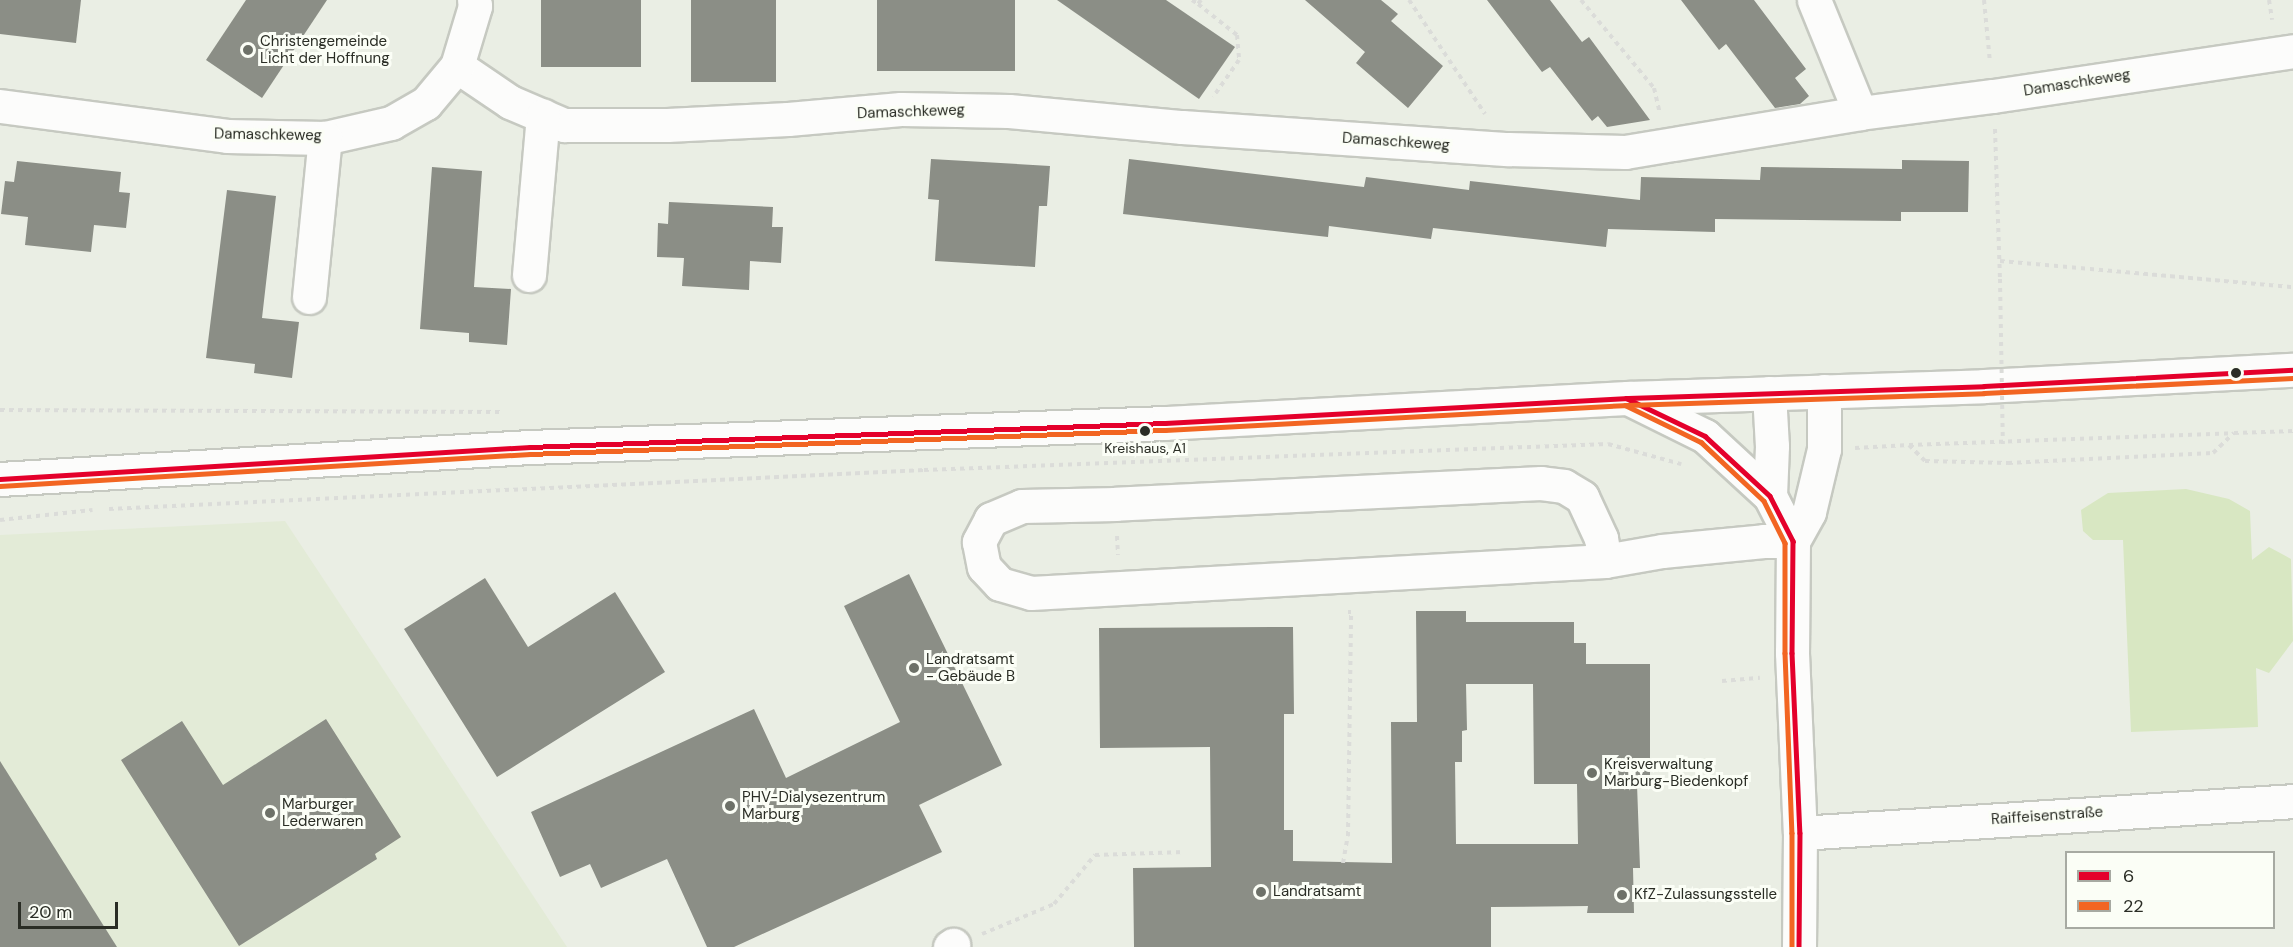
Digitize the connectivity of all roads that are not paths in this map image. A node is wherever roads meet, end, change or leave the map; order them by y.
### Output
1 (474, 0) edge
2 (1814, 0) edge
3 (2293, 51) edge
4 (457, 66) junction
5 (0, 106) edge
6 (1860, 113) junction
7 (543, 116) junction
8 (325, 138) junction
9 (529, 275) dead end
10 (309, 297) dead end
11 (2293, 370) edge
12 (1824, 391) junction
13 (1769, 393) junction
14 (1628, 398) junction
15 (0, 479) edge
16 (1770, 496) junction
17 (1793, 541) junction
18 (1605, 561) junction
19 (2293, 801) edge
20 (1800, 833) junction
21 (1800, 947) edge

1 - 4 street
2 - 6 street
3 - 6 street, Damaschkeweg
4 - 7 street, Damaschkeweg
4 - 8 street, Damaschkeweg
5 - 8 street, Damaschkeweg
6 - 7 street, Damaschkeweg
7 - 9 street
8 - 10 street
11 - 12 street
12 - 13 street
12 - 17 street
13 - 14 street
13 - 16 street
14 - 15 street
14 - 16 street
16 - 17 street
17 - 18 street
17 - 20 street
18 - 18 street
19 - 20 street, Raiffeisenstraße
20 - 21 street

